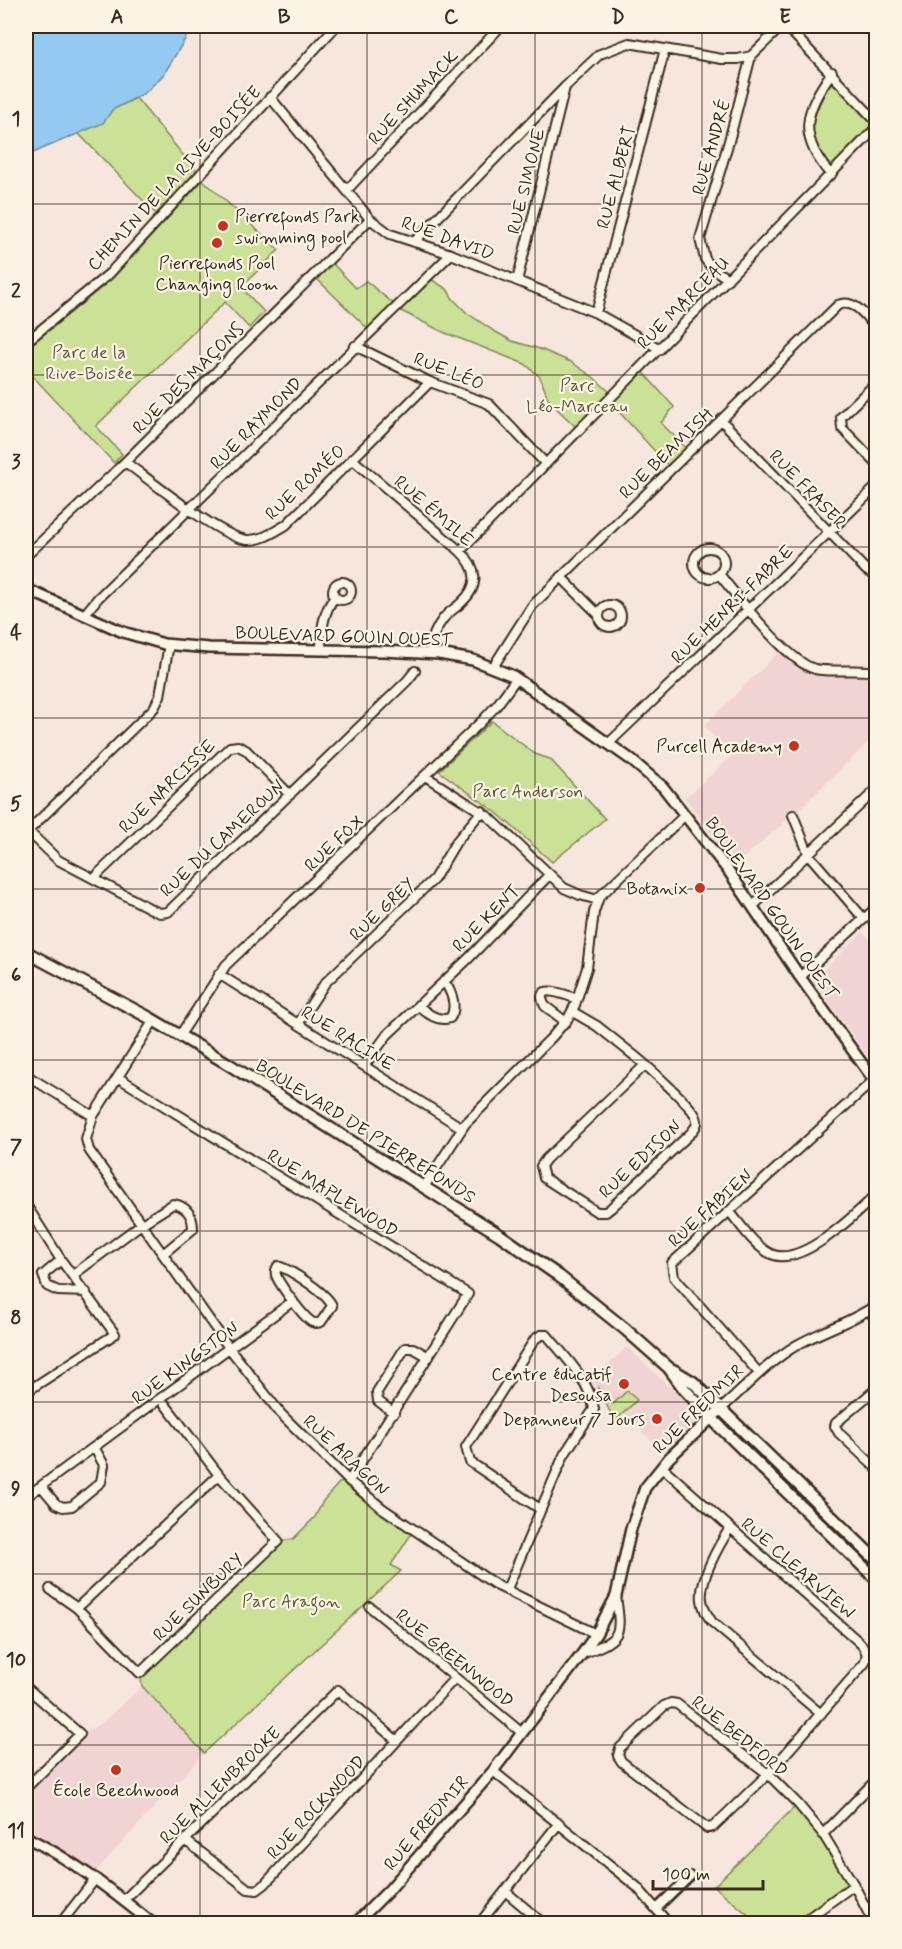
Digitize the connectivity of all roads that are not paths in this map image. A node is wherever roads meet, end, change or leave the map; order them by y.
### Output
1 (336, 26) edge
2 (501, 26) edge
3 (784, 26) edge
4 (665, 49) junction
5 (751, 56) junction
6 (832, 72) junction
7 (565, 87) junction
8 (270, 97) junction
9 (876, 121) edge
10 (876, 128) edge
11 (831, 175) junction
12 (347, 190) junction
13 (370, 219) junction
14 (414, 242) junction
15 (451, 254) junction
16 (728, 279) junction
17 (517, 281) junction
18 (596, 313) junction
19 (876, 328) edge
20 (26, 342) edge
21 (355, 346) junction
22 (660, 349) junction
23 (430, 382) junction
24 (876, 383) edge
25 (721, 420) junction
26 (352, 459) junction
27 (125, 462) junction
28 (876, 463) edge
29 (546, 464) junction
30 (876, 487) edge
31 (190, 509) junction
32 (829, 532) junction
33 (460, 551) junction
34 (26, 556) edge
35 (718, 574) junction
36 (876, 576) edge
37 (561, 577) junction
38 (26, 589) edge
39 (335, 597) dead end
40 (747, 609) junction
41 (84, 615) junction
42 (599, 615) dead end
43 (168, 644) junction
44 (321, 650) junction
45 (430, 653) junction
46 (492, 667) junction
47 (415, 671) dead end
48 (876, 672) edge
49 (516, 679) junction
50 (609, 743) junction
51 (426, 776) junction
52 (876, 790) edge
53 (290, 795) junction
54 (482, 812) junction
55 (686, 815) junction
56 (793, 815) dead end
57 (27, 832) edge
58 (809, 855) junction
59 (549, 875) junction
60 (95, 879) junction
61 (598, 900) junction
62 (753, 906) junction
63 (876, 908) edge
64 (864, 919) junction
65 (26, 952) edge
66 (219, 974) junction
67 (800, 977) junction
68 (444, 981) junction
69 (578, 999) junction
70 (418, 1005) junction
71 (573, 1012) junction
72 (154, 1020) junction
73 (566, 1022) junction
74 (298, 1024) junction
75 (180, 1035) junction
76 (645, 1065) junction
77 (363, 1066) junction
78 (26, 1075) edge
79 (119, 1078) junction
80 (875, 1082) edge
81 (93, 1116) junction
82 (462, 1128) junction
83 (424, 1187) junction
84 (876, 1195) edge
85 (26, 1205) edge
86 (729, 1211) junction
87 (140, 1224) junction
88 (163, 1254) junction
89 (61, 1260) junction
90 (73, 1275) junction
91 (86, 1292) junction
92 (293, 1301) junction
93 (876, 1305) edge
94 (869, 1310) junction
95 (876, 1320) edge
96 (230, 1349) junction
97 (429, 1357) junction
98 (669, 1368) junction
99 (759, 1373) junction
100 (876, 1389) edge
101 (26, 1392) edge
102 (161, 1399) junction
103 (721, 1409) junction
104 (394, 1413) junction
105 (712, 1417) junction
106 (94, 1447) junction
107 (662, 1467) junction
108 (876, 1468) edge
109 (219, 1474) junction
110 (349, 1481) junction
111 (41, 1486) junction
112 (26, 1497) edge
113 (540, 1509) junction
114 (730, 1528) junction
115 (876, 1560) edge
116 (876, 1579) edge
117 (50, 1589) dead end
118 (507, 1589) junction
119 (616, 1596) junction
120 (370, 1607) dead end
121 (77, 1608) junction
122 (596, 1634) junction
123 (582, 1654) junction
124 (456, 1678) junction
125 (26, 1687) edge
126 (821, 1714) junction
127 (522, 1732) junction
128 (397, 1741) junction
129 (493, 1770) junction
130 (768, 1774) junction
131 (876, 1780) edge
132 (26, 1788) edge
133 (559, 1823) junction
134 (706, 1828) joint
135 (823, 1834) junction
136 (26, 1838) edge
137 (185, 1840) junction
138 (690, 1876) dead end
139 (96, 1878) junction
140 (855, 1885) junction
141 (505, 1891) junction
142 (124, 1900) junction
143 (657, 1908) junction
144 (60, 1923) edge
145 (153, 1923) edge
146 (355, 1923) edge
147 (479, 1923) edge
148 (544, 1923) edge
149 (669, 1923) edge
150 (800, 1923) edge
151 (874, 1923) edge

1 - 8 street, CHEMIN DE LA RIVE-BOISÉE
2 - 12 street, RUE SHUMACK
3 - 5 street
3 - 6 street
4 - 5 street
4 - 7 street
4 - 18 street, RUE ALBERT
5 - 16 street, RUE ANDRÉ
6 - 9 street
6 - 11 street
7 - 14 street
7 - 17 street, RUE SIMONE
8 - 12 street, RUE DAVID
8 - 20 street, CHEMIN DE LA RIVE-BOISÉE
10 - 11 street, RUE MARCEAU
11 - 16 street, RUE MARCEAU
12 - 13 street, RUE DAVID
13 - 14 street, RUE DAVID
13 - 27 street, RUE DES MAÇONS
14 - 15 street, RUE DAVID
15 - 17 street, RUE DAVID
15 - 21 street, RUE RAYMOND
16 - 22 street, RUE MARCEAU
17 - 18 street, RUE DAVID
18 - 22 street, RUE DAVID
19 - 25 street, RUE BEAMISH
21 - 23 street, RUE LÉO
21 - 31 street, RUE RAYMOND
22 - 29 street, RUE MARCEAU
23 - 26 street, RUE ROMÉO
23 - 29 street, RUE LÉO
24 - 28 street
25 - 32 street, RUE FRASER
25 - 37 street, RUE BEAMISH
26 - 31 street, RUE ROMÉO
26 - 33 street, RUE ÉMILE
27 - 31 street, RUE ROMÉO
27 - 34 street, RUE DES MAÇONS
29 - 33 street, RUE MARCEAU
30 - 32 street, RUE HENRI-FABRE
31 - 41 street, RUE RAYMOND
32 - 36 street, RUE FRASER
32 - 40 street, RUE HENRI-FABRE
33 - 45 street, RUE ÉMILE
35 - 35 street
35 - 40 street
37 - 42 street
37 - 46 street, RUE BEAMISH
38 - 41 street, BOULEVARD GOUIN OUEST
39 - 44 street
40 - 48 street
40 - 50 street, RUE HENRI-FABRE
41 - 43 street, BOULEVARD GOUIN OUEST
43 - 44 street, BOULEVARD GOUIN OUEST
43 - 57 street
44 - 45 street, BOULEVARD GOUIN OUEST
45 - 46 street, BOULEVARD GOUIN OUEST
46 - 49 street, BOULEVARD GOUIN OUEST
47 - 53 street, RUE DU CAMEROUN
49 - 50 street, BOULEVARD GOUIN OUEST
49 - 51 street, RUE FOX
50 - 55 street, BOULEVARD GOUIN OUEST
51 - 54 street
51 - 66 street, RUE FOX
52 - 58 street
53 - 60 street, RUE DU CAMEROUN
53 - 60 street, RUE NARCISSE
54 - 59 street
54 - 74 street, RUE GREY
55 - 61 street
55 - 62 street, BOULEVARD GOUIN OUEST
56 - 58 street
57 - 60 street, RUE DU CAMEROUN
58 - 62 street
58 - 64 street
59 - 61 street
59 - 68 street, RUE KENT
61 - 69 street
62 - 67 street, BOULEVARD GOUIN OUEST
63 - 64 street
64 - 67 street
65 - 72 main road, BOULEVARD DE PIERREFONDS
66 - 74 street, RUE RACINE
66 - 75 street, RUE FOX
67 - 80 street, BOULEVARD GOUIN OUEST
68 - 70 street, RUE KENT
68 - 70 street
69 - 71 street
69 - 73 street
70 - 77 street, RUE KENT
71 - 73 street
71 - 76 street, RUE EDISON
72 - 75 main road, BOULEVARD DE PIERREFONDS
72 - 79 street, RUE ARAGON
73 - 82 street
74 - 77 street, RUE RACINE
75 - 83 main road, BOULEVARD DE PIERREFONDS
76 - 76 street, RUE EDISON
77 - 82 street, RUE RACINE
78 - 81 street
79 - 81 street, RUE ARAGON
79 - 97 street, RUE MAPLEWOOD
80 - 86 street, RUE FABIEN
81 - 87 street, RUE ARAGON
82 - 83 street
83 - 98 main road, BOULEVARD DE PIERREFONDS
84 - 86 street
85 - 89 street
86 - 99 street, RUE FABIEN
87 - 88 street, RUE ARAGON
87 - 88 street
87 - 90 street
88 - 96 street, RUE ARAGON
89 - 90 street
89 - 91 street
90 - 91 street
91 - 101 street
92 - 92 street
92 - 96 street, RUE KINGSTON
93 - 94 street, RUE FREDMIR
94 - 95 street
94 - 99 street, RUE FREDMIR
96 - 102 street, RUE KINGSTON
96 - 110 street, RUE ARAGON
97 - 104 street, RUE MAPLEWOOD
97 - 104 street
98 - 103 main road, BOULEVARD DE PIERREFONDS
98 - 105 main road, BOULEVARD DE PIERREFONDS
99 - 103 street, RUE FREDMIR
100 - 108 street
102 - 106 street, RUE KINGSTON
102 - 109 street, RUE SUNBURY
103 - 105 street, RUE FREDMIR
103 - 115 main road, BOULEVARD DE PIERREFONDS
104 - 110 street, RUE MAPLEWOOD
105 - 107 street, RUE FREDMIR
105 - 116 main road, BOULEVARD DE PIERREFONDS
106 - 111 street, RUE KINGSTON
106 - 111 street
107 - 114 street, RUE CLEARVIEW
107 - 119 street, RUE FREDMIR
109 - 121 street
109 - 121 street, RUE SUNBURY
110 - 118 street, RUE ARAGON
111 - 112 street, RUE KINGSTON
113 - 113 street
113 - 118 street
114 - 126 street
114 - 126 street, RUE CLEARVIEW
117 - 121 street, RUE SUNBURY
118 - 122 street, RUE ARAGON
119 - 122 street, RUE FREDMIR
119 - 123 street, RUE FREDMIR
120 - 124 street, RUE GREENWOOD
122 - 123 street, RUE FREDMIR
123 - 127 street, RUE FREDMIR
124 - 127 street, RUE GREENWOOD
124 - 128 street, RUE ROCKWOOD
125 - 132 street
126 - 130 street, RUE CLEARVIEW
127 - 129 street, RUE FREDMIR
128 - 137 street, RUE ALLENBROOKE
128 - 137 street, RUE ROCKWOOD
129 - 133 street
129 - 146 street, RUE FREDMIR
130 - 134 street, RUE CLEARVIEW
130 - 134 street, RUE BEDFORD
130 - 135 street, RUE BEDFORD
131 - 135 street
133 - 141 street
133 - 143 street
135 - 140 street, RUE BEDFORD
136 - 139 street
137 - 142 street, RUE ALLENBROOKE
138 - 143 street
139 - 142 street
139 - 144 street
140 - 150 street
140 - 151 street, RUE BEDFORD
141 - 147 street
141 - 148 street
142 - 145 street
143 - 149 street

